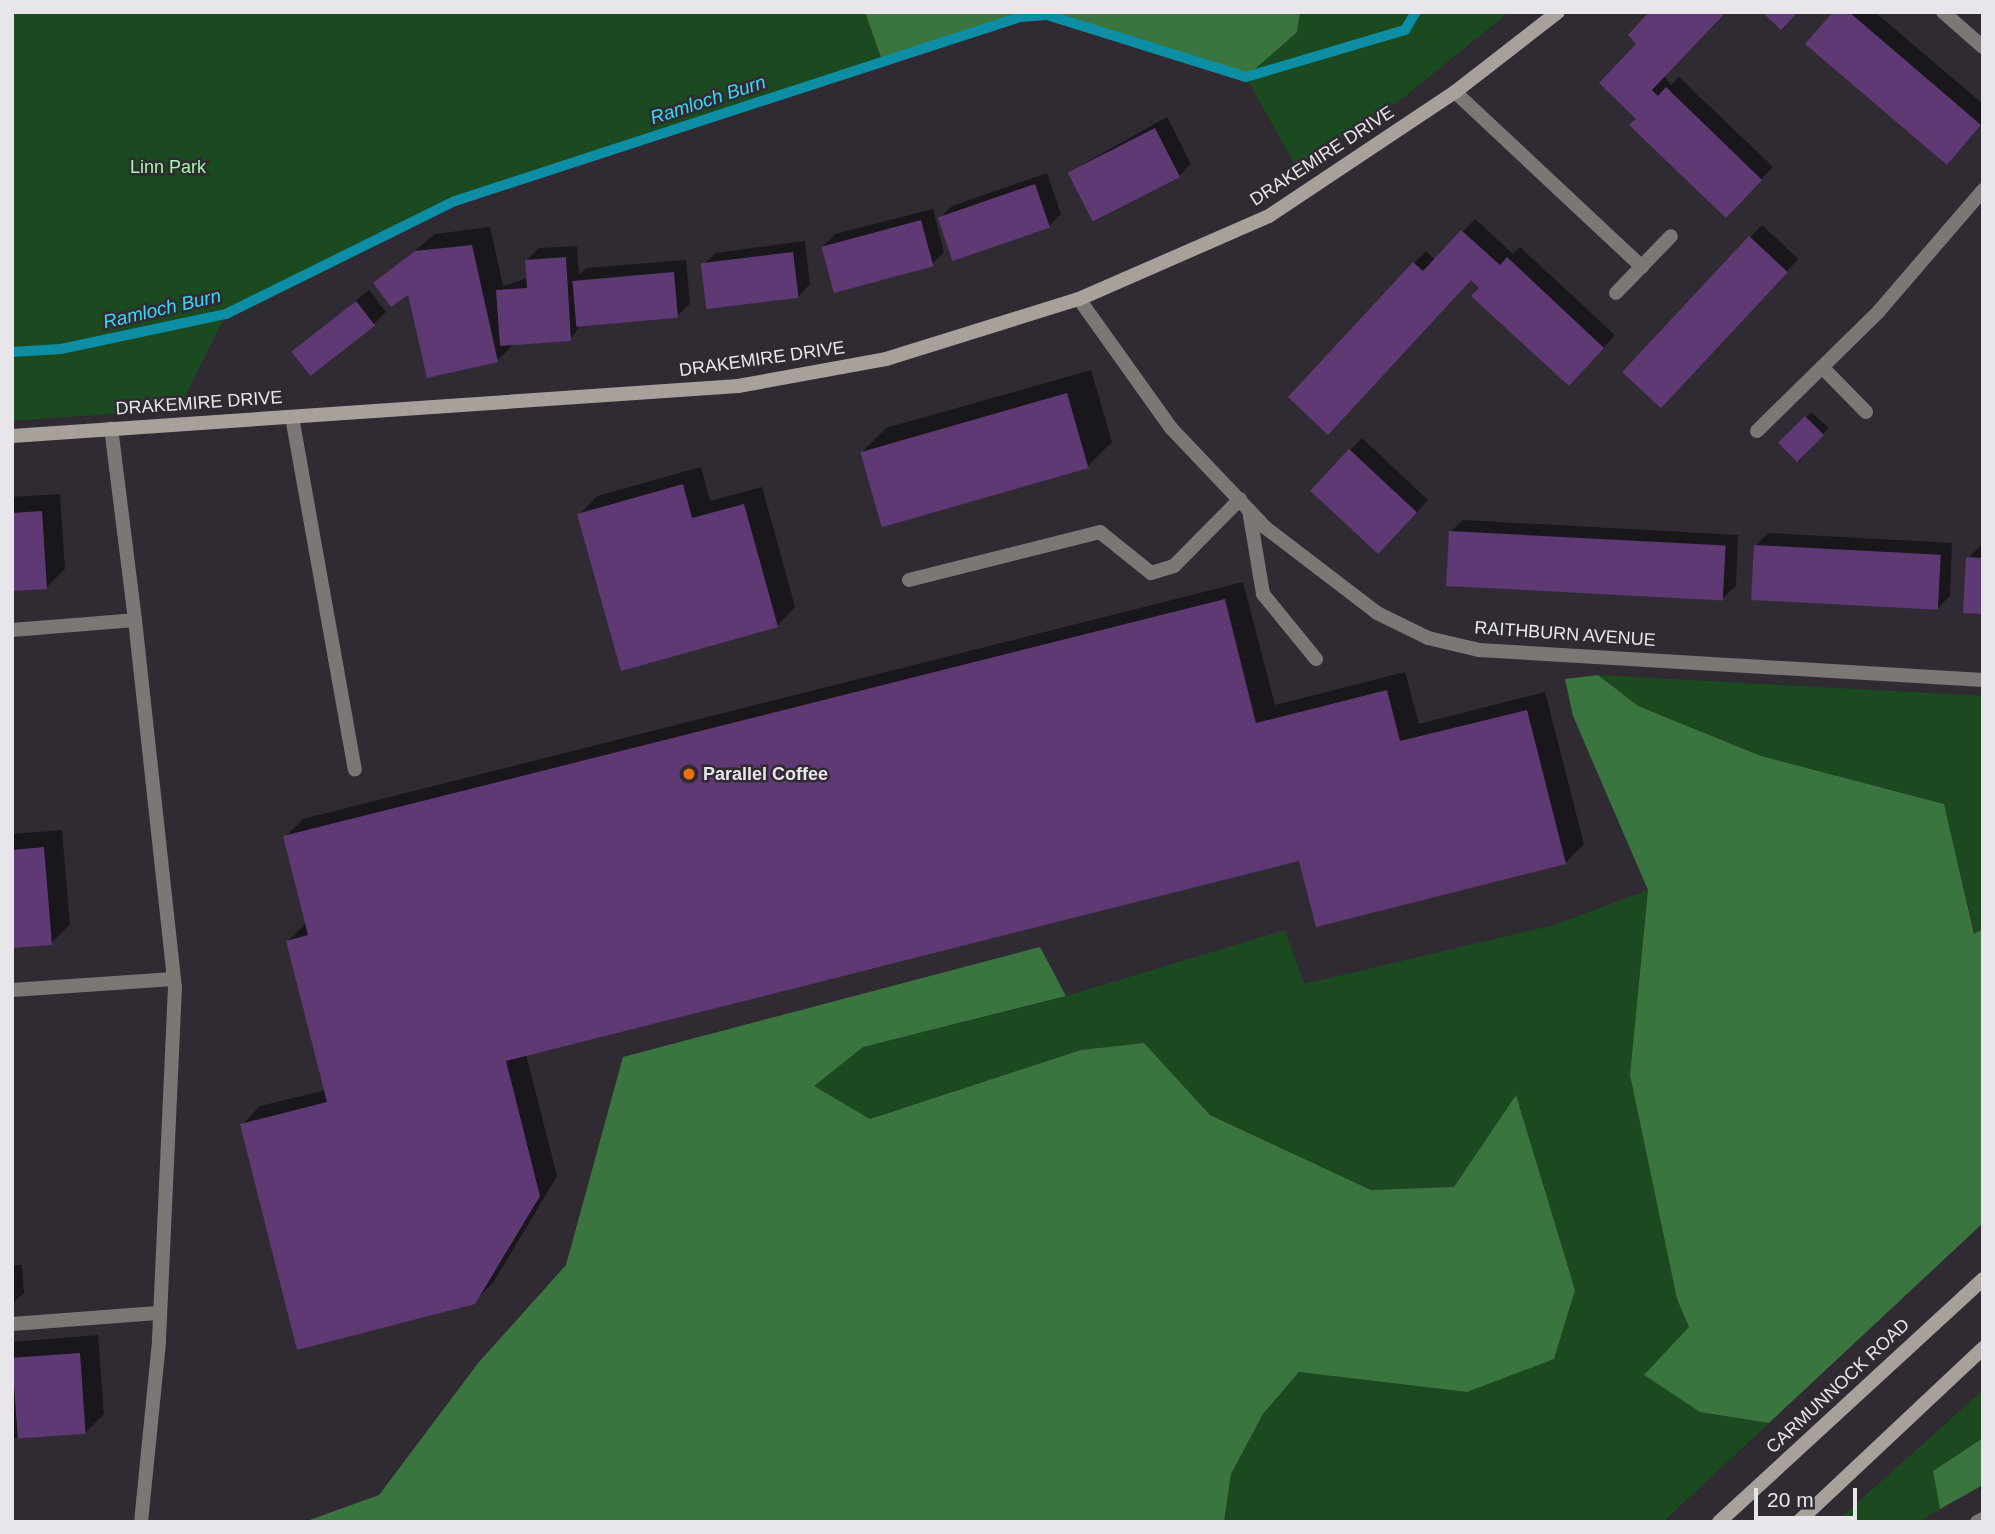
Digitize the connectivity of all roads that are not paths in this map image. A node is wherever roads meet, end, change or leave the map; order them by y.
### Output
1 (1558, 12) edge
2 (1943, 12) edge
3 (1983, 47) edge
4 (1455, 92) junction
5 (1983, 190) edge
6 (1671, 236) dead end
7 (1642, 267) junction
8 (1616, 293) dead end
9 (1079, 299) junction
10 (1822, 367) junction
11 (1866, 412) dead end
12 (292, 417) junction
13 (111, 428) junction
14 (1757, 431) dead end
15 (12, 436) edge
16 (1245, 504) junction
17 (909, 579) dead end
18 (135, 620) junction
19 (12, 630) edge
20 (1317, 659) dead end
21 (1983, 680) edge
22 (355, 769) dead end
23 (174, 979) junction
24 (12, 990) edge
25 (1983, 1279) edge
26 (158, 1313) junction
27 (12, 1324) edge
28 (1983, 1348) edge
29 (1983, 1519) edge
30 (141, 1522) edge
31 (1719, 1522) edge
32 (1798, 1522) edge
33 (1977, 1522) edge

1 - 4 street, DRAKEMIRE DRIVE
2 - 3 street
4 - 7 street
4 - 9 street, DRAKEMIRE DRIVE
5 - 10 street
6 - 7 street
7 - 8 street
9 - 12 street, DRAKEMIRE DRIVE
9 - 16 street, RAITHBURN AVENUE
10 - 11 street
10 - 14 street
12 - 13 street, DRAKEMIRE DRIVE
12 - 22 street
13 - 15 street, DRAKEMIRE DRIVE
13 - 18 street
16 - 17 street
16 - 20 street
16 - 21 street, RAITHBURN AVENUE
18 - 19 street
18 - 23 street
23 - 24 street
23 - 26 street
25 - 31 street, CARMUNNOCK ROAD
26 - 27 street
26 - 30 street
28 - 32 street
29 - 33 street

